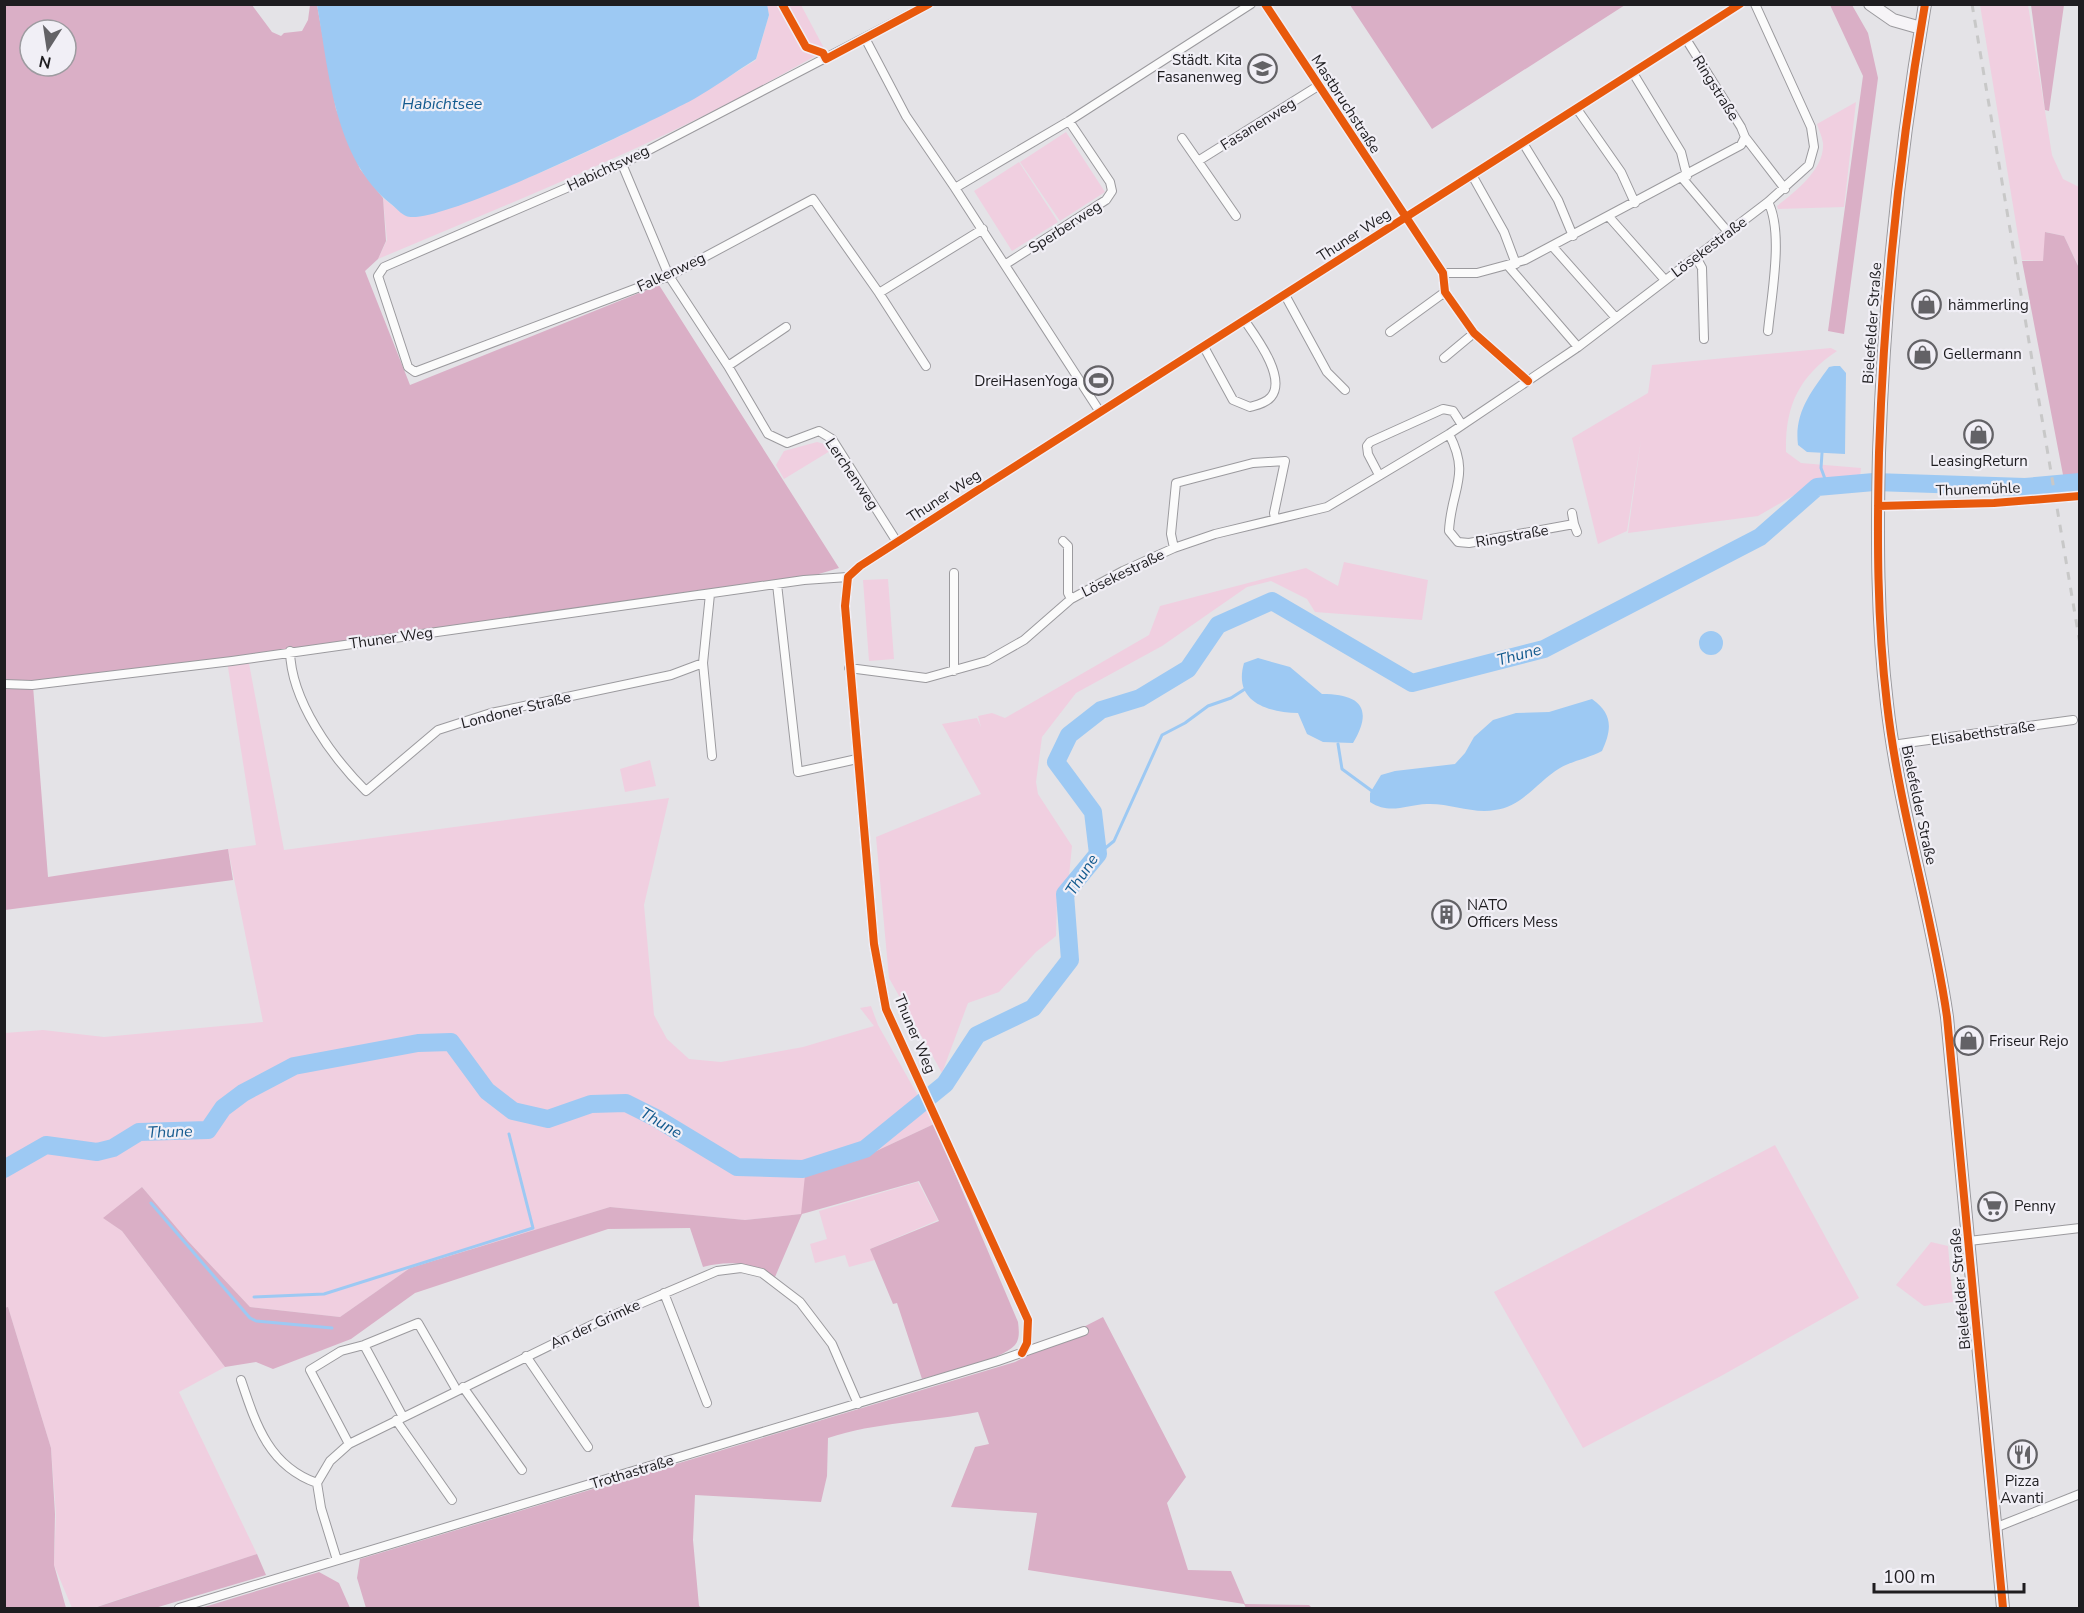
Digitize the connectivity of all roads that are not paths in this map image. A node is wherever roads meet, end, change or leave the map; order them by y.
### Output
1 (929, 4) edge
2 (1251, 4) edge
3 (1265, 4) edge
4 (1740, 4) edge
5 (1755, 4) edge
6 (1869, 4) edge
7 (1924, 4) edge
8 (1921, 28) junction
9 (865, 38) junction
10 (1686, 39) junction
11 (1633, 73) junction
12 (1318, 86) junction
13 (1577, 109) junction
14 (1070, 121) junction
15 (1744, 137) junction
16 (1182, 138) dead end
17 (1523, 143) junction
18 (1198, 161) junction
19 (622, 164) junction
20 (1472, 176) junction
21 (1685, 178) junction
22 (955, 188) junction
23 (1785, 189) junction
24 (1768, 202) junction
25 (1635, 203) junction
26 (1236, 216) dead end
27 (1406, 218) junction
28 (1610, 218) junction
29 (983, 229) junction
30 (1728, 232) junction
31 (1574, 236) junction
32 (1553, 247) junction
33 (1696, 257) junction
34 (1006, 264) junction
35 (1512, 266) junction
36 (1443, 273) junction
37 (669, 276) junction
38 (1665, 280) junction
39 (1445, 292) junction
40 (879, 293) junction
41 (1285, 295) junction
42 (1616, 318) junction
43 (1245, 321) junction
44 (786, 327) dead end
45 (1768, 331) dead end
46 (1390, 332) dead end
47 (1474, 333) junction
48 (1704, 339) dead end
49 (1204, 347) junction
50 (1578, 347) junction
51 (1444, 358) dead end
52 (728, 366) junction
53 (926, 366) dead end
54 (414, 372) joint
55 (1528, 381) junction
56 (1345, 390) dead end
57 (1101, 412) junction
58 (1462, 425) junction
59 (1449, 434) junction
60 (1379, 475) junction
61 (2079, 496) edge
62 (1878, 500) junction
63 (1572, 513) dead end
64 (1275, 519) junction
65 (1063, 541) dead end
66 (897, 542) junction
67 (1174, 548) junction
68 (954, 573) dead end
69 (848, 577) junction
70 (777, 584) junction
71 (710, 594) junction
72 (1071, 599) junction
73 (290, 651) junction
74 (703, 663) junction
75 (849, 668) junction
76 (954, 671) junction
77 (4, 684) edge
78 (2073, 720) dead end
79 (1892, 745) junction
80 (712, 756) dead end
81 (858, 759) junction
82 (2079, 1227) edge
83 (1969, 1241) junction
84 (664, 1293) junction
85 (1084, 1331) dead end
86 (364, 1345) junction
87 (1022, 1353) junction
88 (526, 1356) junction
89 (241, 1380) dead end
90 (459, 1388) junction
91 (707, 1403) dead end
92 (858, 1404) junction
93 (400, 1418) junction
94 (348, 1444) junction
95 (588, 1447) dead end
96 (522, 1470) dead end
97 (317, 1483) junction
98 (2079, 1494) edge
99 (452, 1500) dead end
100 (1996, 1527) junction
101 (337, 1560) junction
102 (179, 1608) edge
103 (2003, 1608) edge

1 - 9 street, Habichtsweg
2 - 14 street
3 - 12 street, Mastbruchstraße
4 - 10 street, Thuner Weg
5 - 23 street, Lösekestraße
6 - 8 main road
7 - 8 main road, Bielefelder Straße
8 - 62 main road, Bielefelder Straße
9 - 19 street, Habichtsweg
9 - 22 street
10 - 11 street, Thuner Weg
10 - 15 street, Ringstraße
11 - 13 street, Thuner Weg
11 - 21 street
12 - 18 street, Fasanenweg
12 - 27 street, Mastbruchstraße
13 - 17 street, Thuner Weg
13 - 25 street
14 - 22 street
14 - 34 street, Sperberweg
15 - 21 street, Ringstraße
15 - 23 street, Ringstraße
16 - 18 street
17 - 20 street, Thuner Weg
17 - 31 street
18 - 26 street
19 - 37 street, Lerchenweg
19 - 54 street, Habichtsweg
20 - 27 street, Thuner Weg
20 - 35 street
21 - 25 street, Ringstraße
21 - 30 street
22 - 29 street
23 - 24 street, Lösekestraße
24 - 30 street, Lösekestraße
24 - 45 street
25 - 28 street, Ringstraße
27 - 36 street
27 - 41 street, Thuner Weg
28 - 31 street, Ringstraße
28 - 38 street
29 - 34 street
29 - 40 street
30 - 33 street, Lösekestraße
31 - 32 street, Ringstraße
32 - 35 street, Ringstraße
32 - 42 street
33 - 38 street, Lösekestraße
33 - 48 street
34 - 57 street
35 - 36 street, Ringstraße
35 - 50 street
36 - 39 street
37 - 40 street, Falkenweg
37 - 52 street, Lerchenweg
37 - 54 street, Falkenweg
38 - 42 street, Lösekestraße
39 - 46 street
39 - 47 street
40 - 53 street, Falkenweg
41 - 43 street, Thuner Weg
41 - 56 street
42 - 50 street, Lösekestraße
43 - 49 street, Thuner Weg
43 - 49 street
44 - 52 street
47 - 51 street
47 - 55 street
49 - 57 street, Thuner Weg
50 - 55 street, Lösekestraße
52 - 66 street, Lerchenweg
55 - 58 street, Lösekestraße
57 - 66 street, Thuner Weg
58 - 59 street, Lösekestraße
58 - 60 street
59 - 60 street, Lösekestraße
59 - 63 street, Ringstraße
60 - 64 street, Lösekestraße
61 - 62 street, Thunemühle
62 - 79 main road, Bielefelder Straße
64 - 67 street, Lösekestraße
64 - 67 street, Lösekestraße
65 - 72 street, Lösekestraße
66 - 69 street, Thuner Weg
67 - 72 street, Lösekestraße
68 - 76 street
69 - 70 street, Thuner Weg
69 - 75 street, Thuner Weg
70 - 71 street, Thuner Weg
70 - 81 street
71 - 73 street, Thuner Weg
71 - 74 street
72 - 76 street, Lösekestraße
73 - 74 street, Londoner Straße
73 - 77 street, Thuner Weg
74 - 80 street
75 - 76 street, Lösekestraße
75 - 81 street, Thuner Weg
78 - 79 street, Elisabethstraße
79 - 83 main road, Bielefelder Straße
81 - 87 street, Thuner Weg
82 - 83 street
83 - 100 main road, Bielefelder Straße
84 - 88 street, An der Grimke
84 - 91 street
84 - 92 street, An der Grimke
85 - 87 street, Trothastraße
86 - 90 street
86 - 93 street
86 - 94 street
87 - 92 street, Trothastraße
88 - 90 street, An der Grimke
88 - 95 street
89 - 97 street
90 - 93 street, An der Grimke
90 - 96 street
92 - 101 street, Trothastraße
93 - 94 street, An der Grimke
93 - 99 street
94 - 97 street, An der Grimke
97 - 101 street
98 - 100 street
100 - 103 main road, Bielefelder Straße
101 - 102 street, Trothastraße

